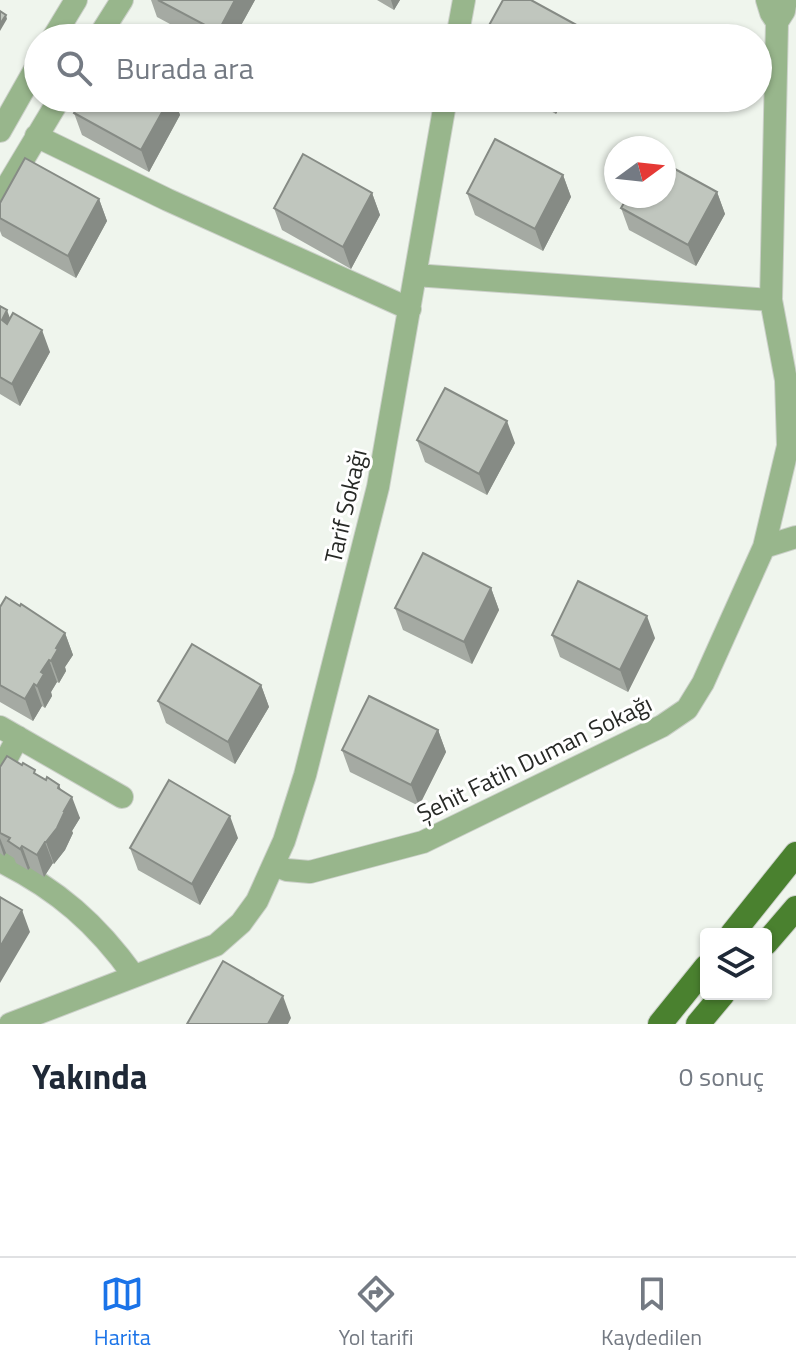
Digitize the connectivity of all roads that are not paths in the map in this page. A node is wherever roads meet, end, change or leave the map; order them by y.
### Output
1 (76, 0) edge
2 (122, 0) edge
3 (464, 0) edge
4 (767, 0) edge
5 (786, 0) edge
6 (777, 22) junction
7 (61, 24) edge
8 (107, 24) edge
9 (460, 24) edge
10 (24, 89) edge
11 (51, 112) edge
12 (443, 112) edge
13 (0, 131) edge
14 (36, 136) junction
15 (0, 198) edge
16 (415, 275) junction
17 (771, 300) junction
18 (410, 309) junction
19 (796, 537) edge
20 (764, 547) junction
21 (9, 732) edge
22 (0, 771) edge
23 (122, 797) dead end
24 (796, 854) edge
25 (0, 861) edge
26 (274, 865) junction
27 (796, 908) edge
28 (737, 928) edge
29 (772, 936) edge
30 (700, 974) edge
31 (134, 976) junction
32 (718, 1000) edge
33 (10, 1024) edge
34 (660, 1024) edge
35 (698, 1024) edge

1 - 7 street
2 - 8 street
3 - 9 street
4 - 6 street
5 - 6 street
6 - 17 street, Şehit Fatih Duman Sokağı
10 - 13 street
11 - 14 street
12 - 16 street, Tarif Sokağı
14 - 15 street
14 - 18 street
16 - 17 street
16 - 18 street, Tarif Sokağı
17 - 20 street, Şehit Fatih Duman Sokağı
18 - 26 street, Tarif Sokağı
19 - 20 street
20 - 26 street, Şehit Fatih Duman Sokağı
21 - 22 street
21 - 23 street
24 - 28 main road
25 - 31 street
26 - 31 street, Tarif Sokağı
27 - 29 main road
30 - 34 main road
31 - 33 street
32 - 35 main road

